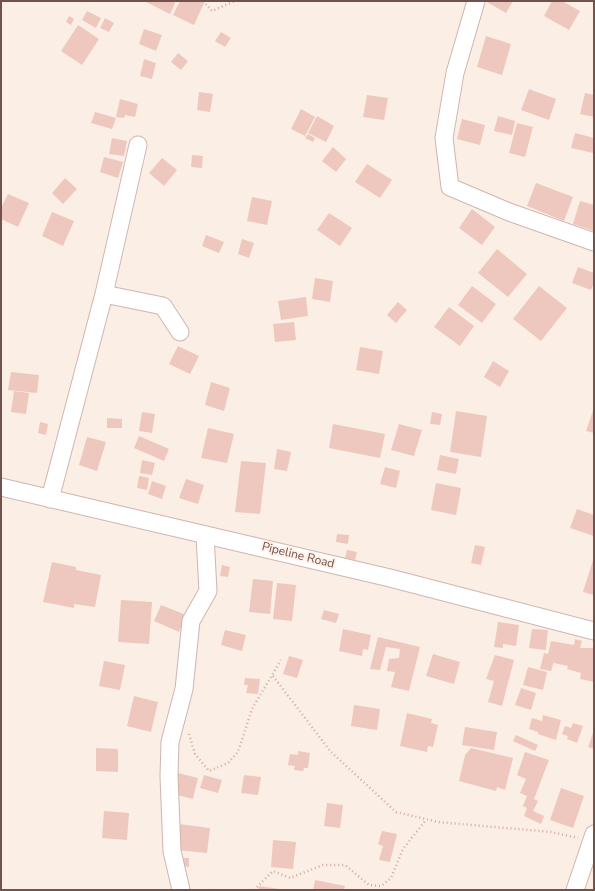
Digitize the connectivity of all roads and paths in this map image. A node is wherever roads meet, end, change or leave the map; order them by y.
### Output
1 (203, 1) edge
2 (235, 1) edge
3 (476, 1) edge
4 (138, 146) dead end
5 (594, 242) edge
6 (104, 294) junction
7 (180, 332) dead end
8 (1, 487) edge
9 (50, 499) junction
10 (205, 535) junction
11 (594, 631) edge
12 (281, 660) dead end
13 (273, 676) junction
14 (177, 716) junction
15 (426, 820) junction
16 (593, 838) edge
17 (181, 890) edge
18 (209, 890) edge
19 (213, 890) edge
20 (254, 890) edge
21 (575, 890) edge

1 - 2 path
3 - 5 street
4 - 6 street
6 - 7 street
6 - 9 street
8 - 9 street, Pipeline Road
9 - 10 street, Pipeline Road
10 - 11 street, Pipeline Road
10 - 14 street
12 - 13 path
13 - 14 path
13 - 15 path
14 - 17 street
15 - 16 path
15 - 20 path
16 - 21 street
18 - 19 path

